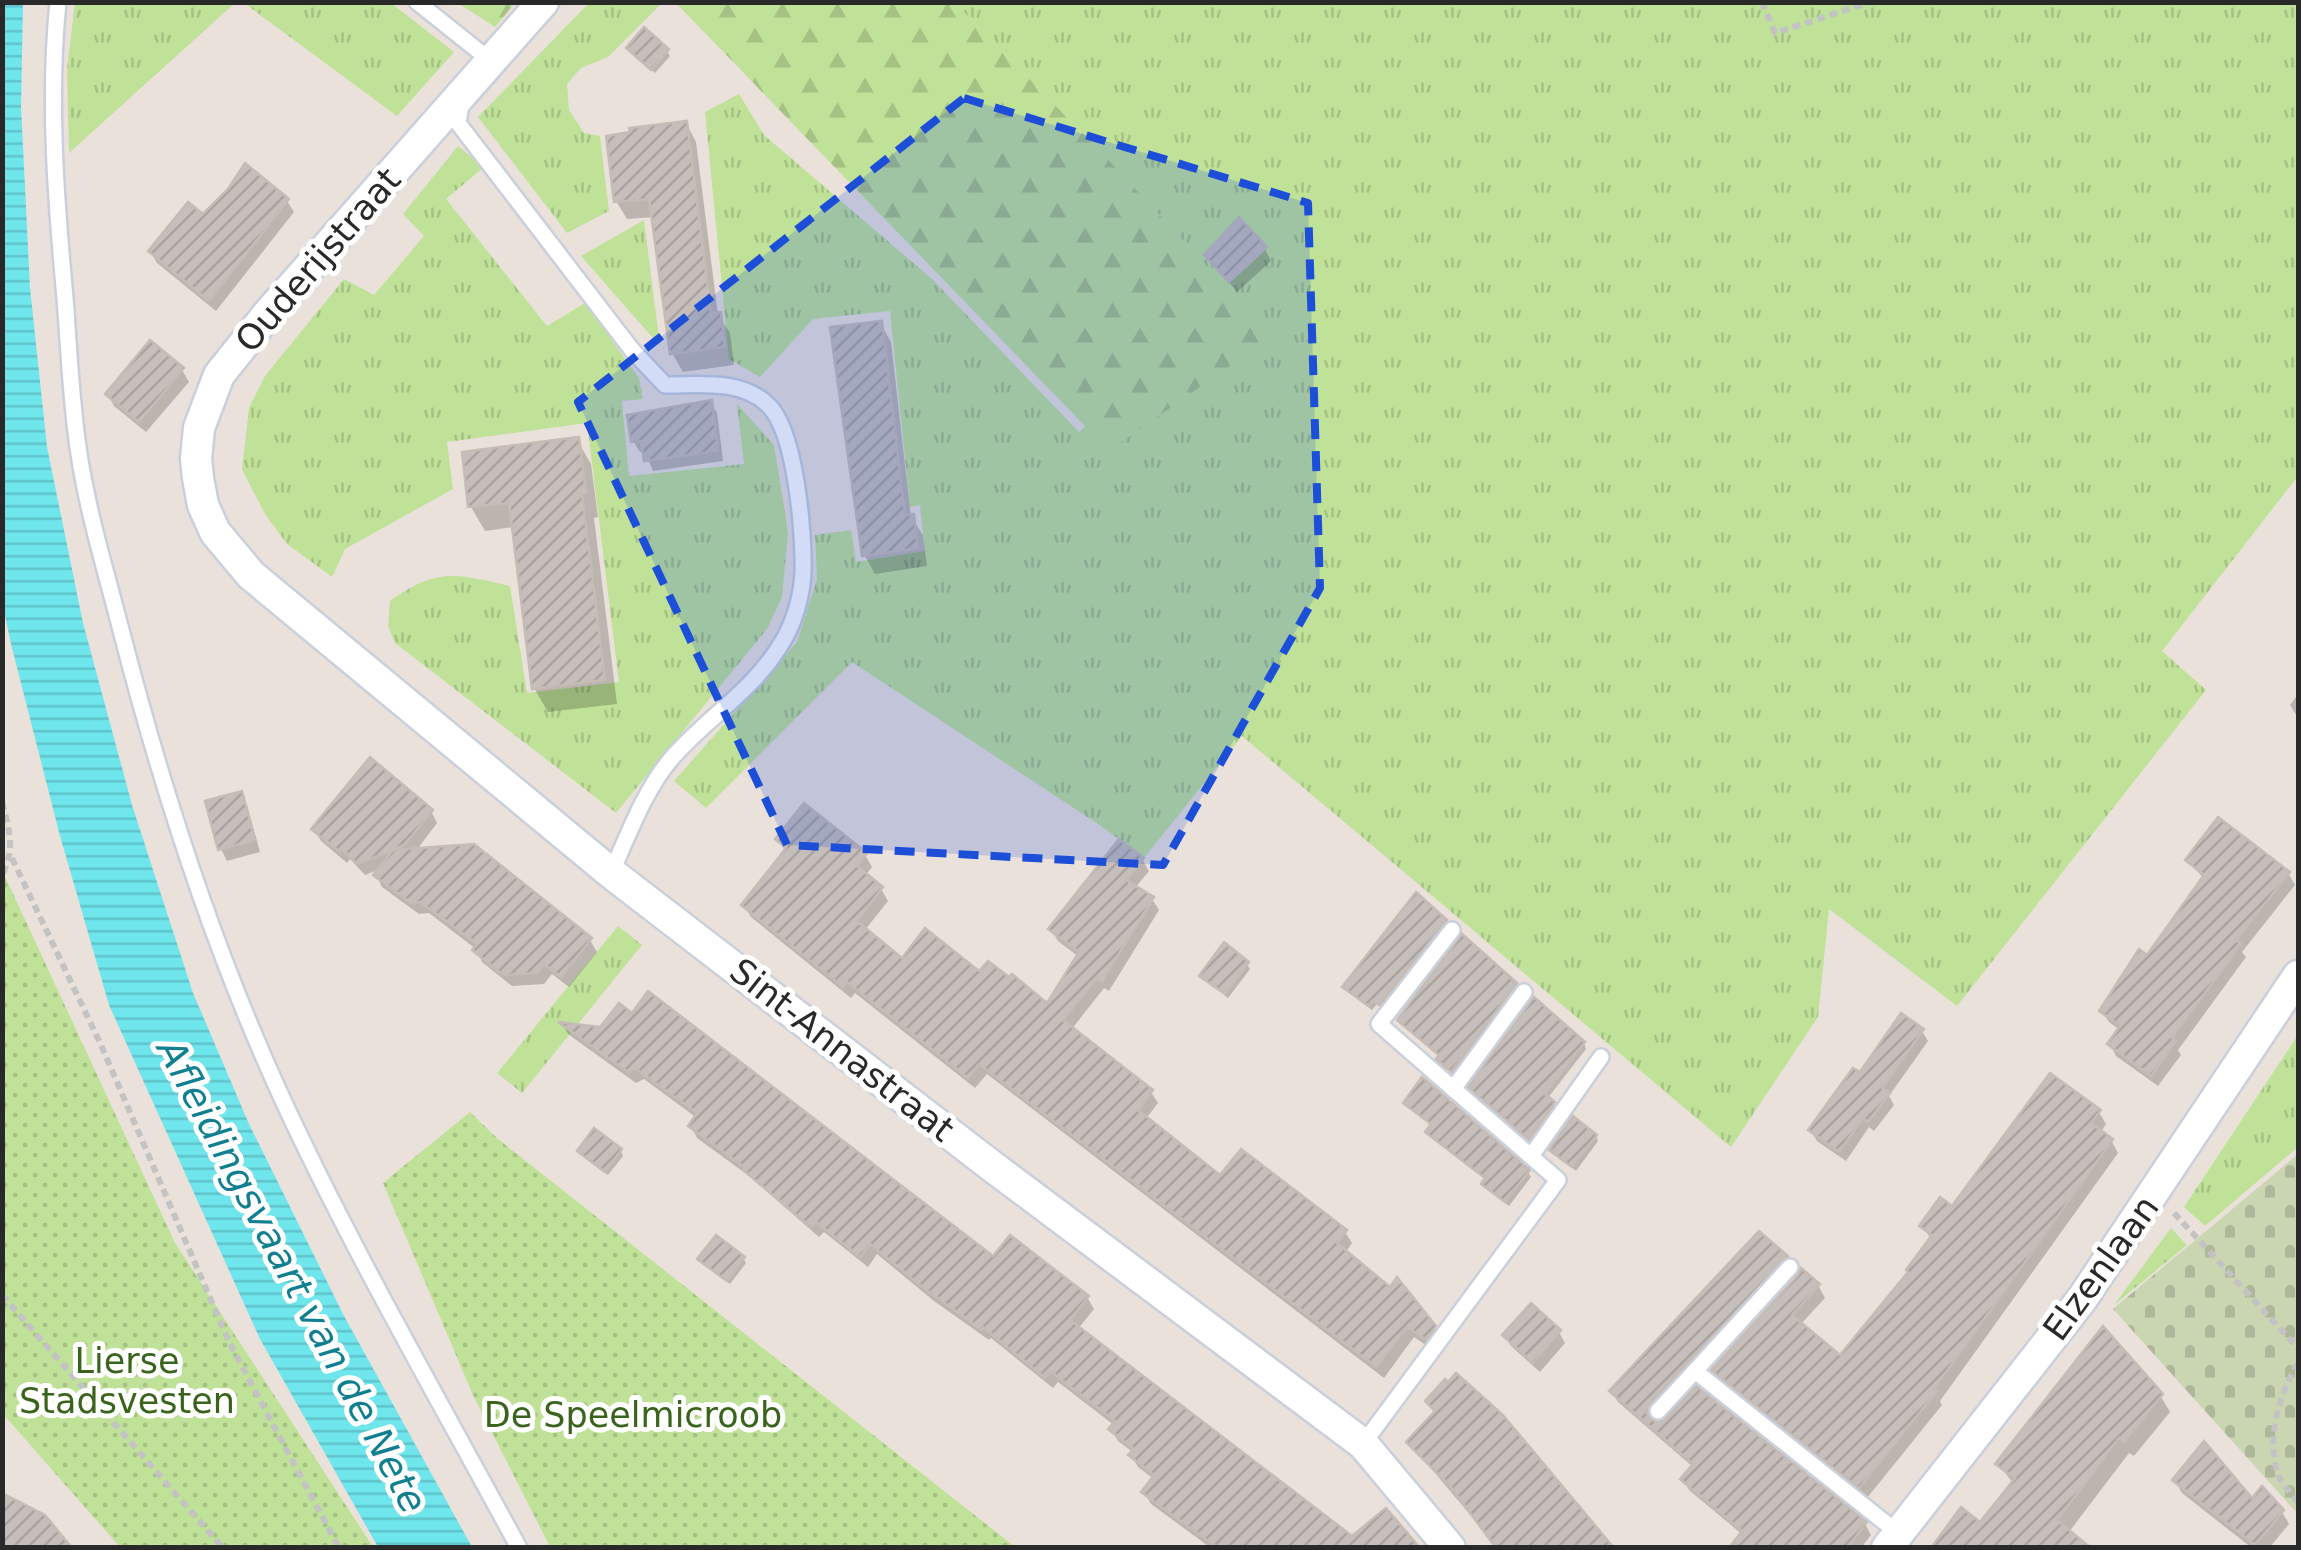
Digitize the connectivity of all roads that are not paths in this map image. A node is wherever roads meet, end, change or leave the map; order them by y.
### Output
1 (58, 2) edge
2 (417, 2) edge
3 (542, 2) edge
4 (491, 62) junction
5 (462, 95) junction
6 (231, 552) joint
7 (611, 874) junction
8 (1452, 930) dead end
9 (2298, 976) edge
10 (1524, 992) dead end
11 (1601, 1057) dead end
12 (1453, 1089) junction
13 (1531, 1156) junction
14 (1790, 1267) dead end
15 (1695, 1371) junction
16 (1658, 1411) dead end
17 (1363, 1444) junction
18 (1893, 1540) edge
19 (519, 1548) edge
20 (1450, 1548) edge

1 - 19 lane
2 - 4 lane
3 - 4 street, Ouderijstraat
4 - 5 street, Ouderijstraat
5 - 6 street, Ouderijstraat
5 - 7 lane
6 - 7 street, Sint-Annastraat
7 - 17 street, Sint-Annastraat
8 - 12 lane
9 - 18 street, Elzenlaan
10 - 12 lane
11 - 13 lane
12 - 13 lane
13 - 17 lane
14 - 15 lane
15 - 16 lane
15 - 18 lane
17 - 20 street, Sint-Annastraat

